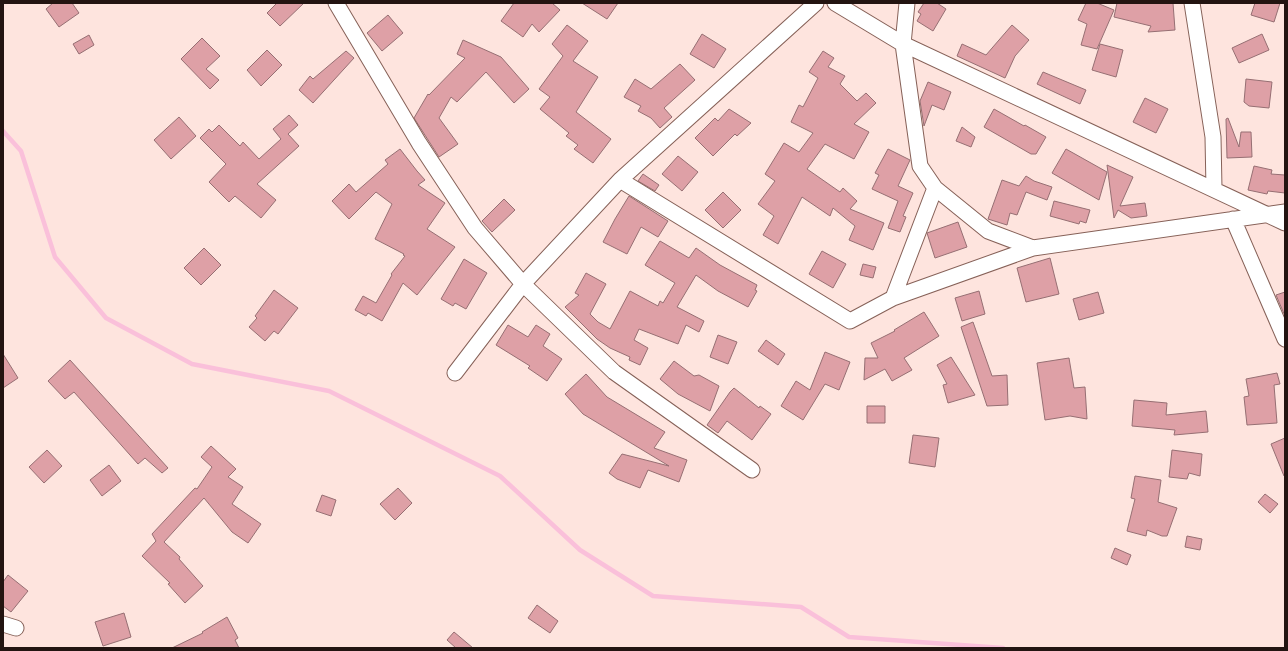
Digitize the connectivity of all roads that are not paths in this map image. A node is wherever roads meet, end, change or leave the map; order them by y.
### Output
1 (336, 3) edge
2 (816, 3) edge
3 (835, 3) edge
4 (906, 3) edge
5 (1192, 3) edge
6 (903, 44) junction
7 (620, 180) junction
8 (935, 188) junction
9 (1214, 189) junction
10 (1285, 212) edge
11 (1268, 214) junction
12 (1233, 219) junction
13 (1285, 223) edge
14 (1033, 248) junction
15 (523, 284) junction
16 (893, 298) junction
17 (1285, 339) edge
18 (455, 373) dead end
19 (752, 470) dead end

1 - 15 street
2 - 7 street
3 - 6 street
4 - 6 street
5 - 9 street
6 - 8 street
6 - 9 street
7 - 15 street
7 - 16 street
8 - 14 street
8 - 16 street
9 - 11 street
10 - 11 street
11 - 12 street
11 - 13 street
12 - 14 street
12 - 17 street
14 - 16 street
15 - 18 street
15 - 19 street

